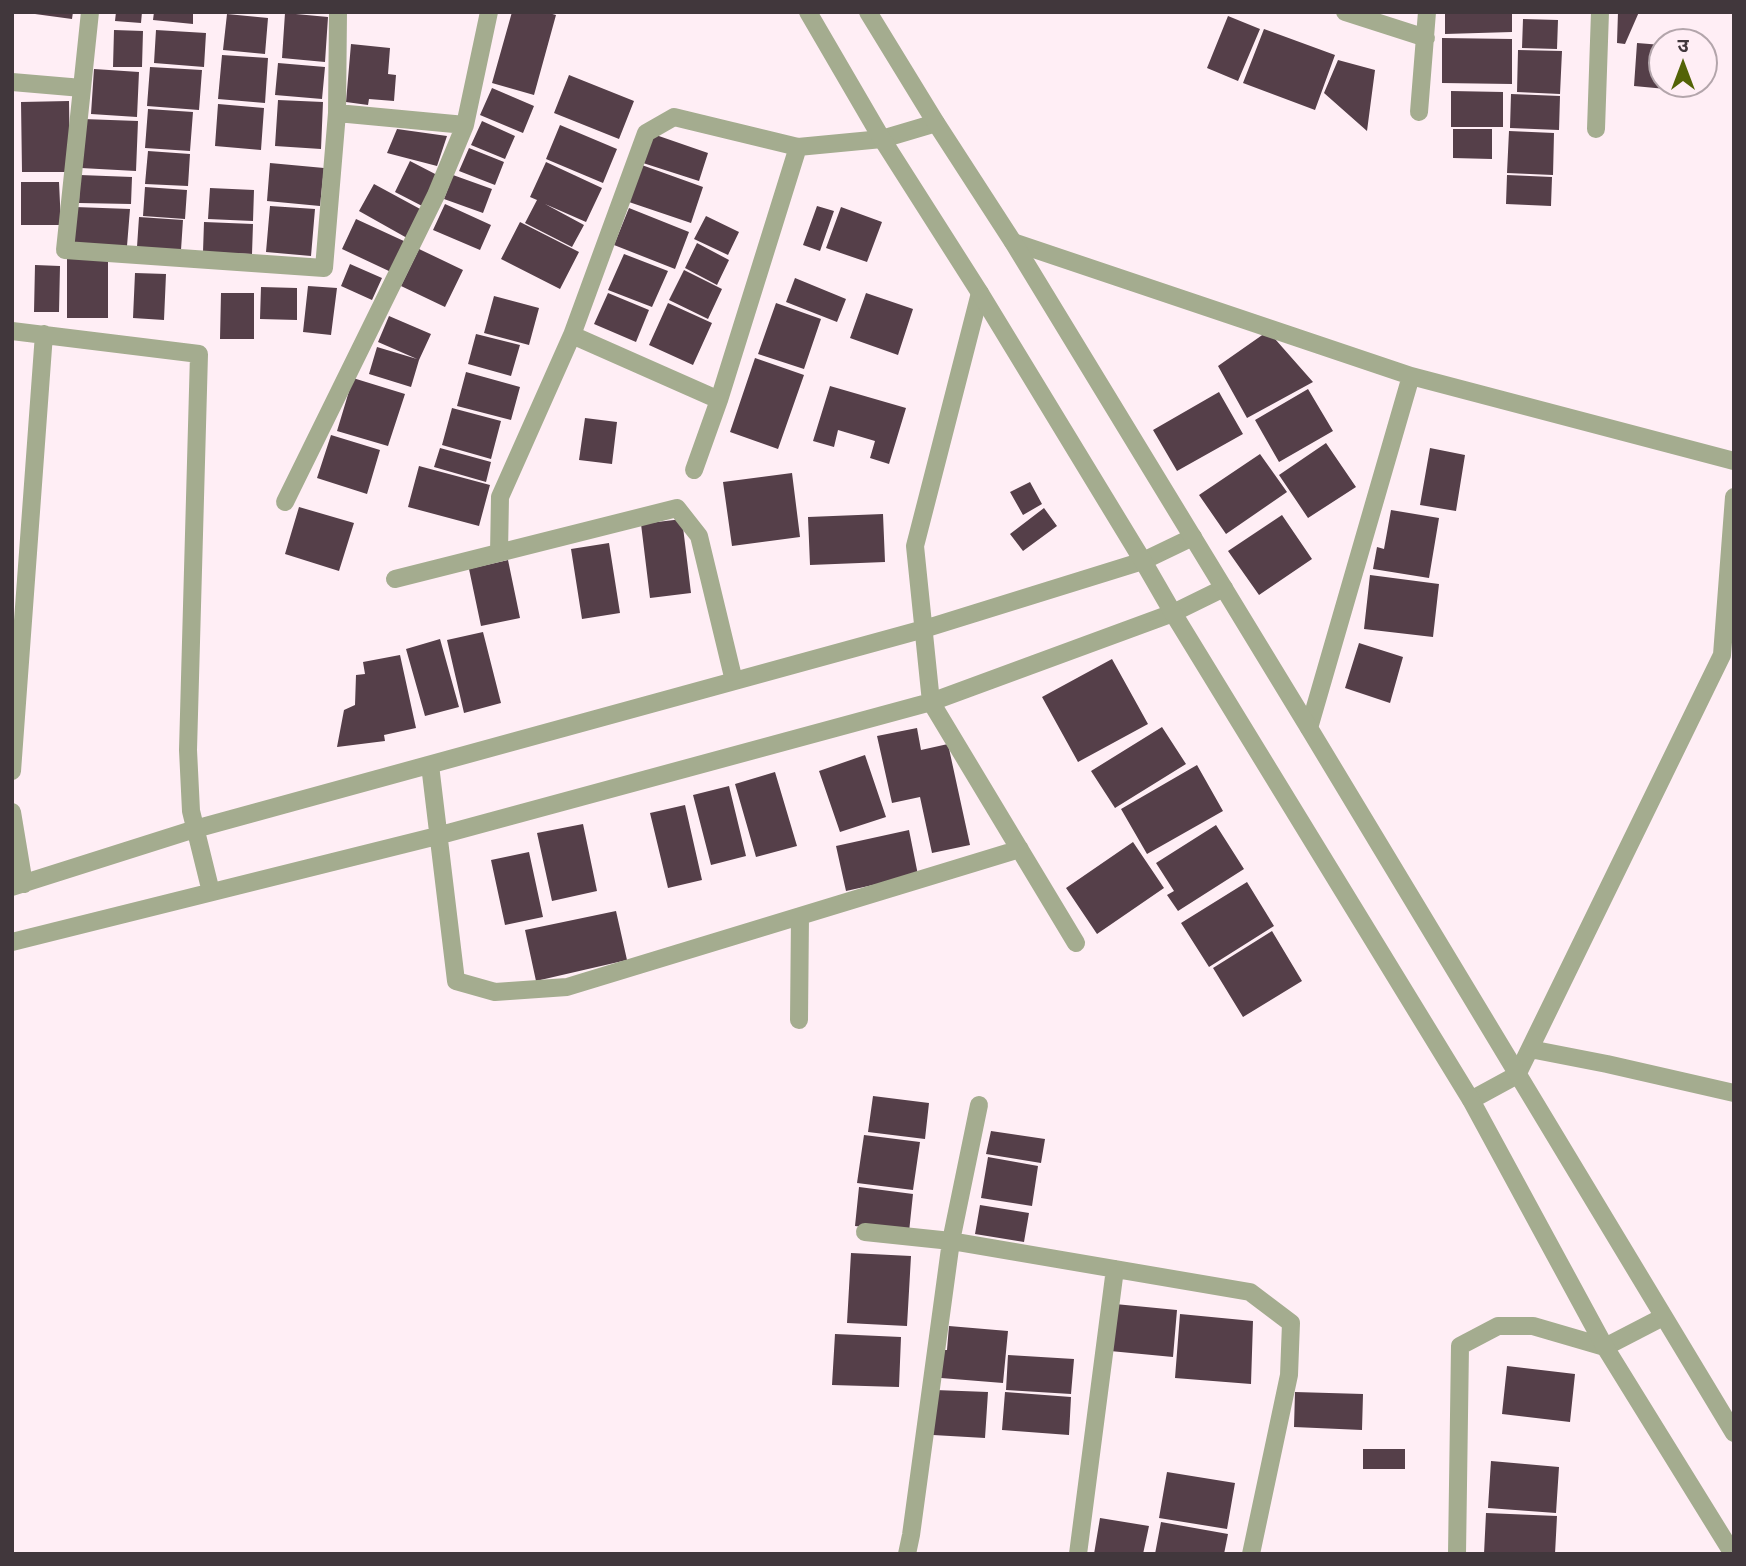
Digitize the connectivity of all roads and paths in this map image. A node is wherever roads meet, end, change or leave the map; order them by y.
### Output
1 (90, 12) edge
2 (338, 12) edge
3 (489, 12) edge
4 (808, 12) edge
5 (868, 12) edge
6 (1345, 12) edge
7 (1427, 12) edge
8 (1600, 12) edge
9 (1426, 38) junction
10 (12, 82) edge
11 (82, 88) junction
12 (1419, 112) dead end
13 (337, 113) junction
14 (936, 122) junction
15 (465, 125) junction
16 (1596, 128) dead end
17 (882, 139) junction
18 (799, 148) junction
19 (1013, 242) junction
20 (980, 293) junction
21 (12, 331) edge
22 (44, 334) junction
23 (572, 335) junction
24 (1411, 376) junction
25 (719, 400) junction
26 (1734, 461) edge
27 (694, 470) dead end
28 (1734, 496) edge
29 (285, 502) dead end
30 (1193, 537) junction
31 (499, 553) junction
32 (1143, 561) junction
33 (395, 579) dead end
34 (1224, 588) junction
35 (1173, 613) junction
36 (924, 629) junction
37 (734, 681) junction
38 (931, 702) junction
39 (1309, 728) junction
40 (430, 765) junction
41 (12, 771) edge
42 (12, 812) edge
43 (195, 829) junction
44 (438, 836) junction
45 (1020, 849) junction
46 (18, 886) edge
47 (211, 892) junction
48 (800, 916) junction
49 (12, 942) edge
50 (1076, 943) dead end
51 (799, 1020) dead end
52 (1530, 1049) junction
53 (1517, 1075) junction
54 (1734, 1093) edge
55 (1471, 1100) junction
56 (979, 1105) dead end
57 (865, 1233) dead end
58 (951, 1241) junction
59 (1115, 1269) junction
60 (1663, 1317) junction
61 (1605, 1347) junction
62 (1734, 1433) edge
63 (906, 1554) edge
64 (1078, 1554) edge
65 (1251, 1554) edge
66 (1457, 1554) edge
67 (1733, 1554) edge

1 - 11 street
2 - 13 street
3 - 15 street
4 - 17 street
5 - 14 street
6 - 9 street
7 - 9 street
8 - 16 street
9 - 12 street
10 - 11 street
11 - 13 street
13 - 15 street
14 - 17 street
14 - 19 street
15 - 29 street
17 - 18 street
17 - 20 street
18 - 23 street
18 - 25 street
19 - 24 street
19 - 30 street
20 - 32 street
20 - 36 street
21 - 22 street
22 - 41 street
22 - 43 street
23 - 25 street
23 - 31 street
24 - 26 street
24 - 39 street
25 - 27 street
28 - 52 street
30 - 32 street
30 - 34 street
31 - 33 street
31 - 37 street
32 - 35 street
32 - 36 street
34 - 35 street
34 - 39 street
35 - 38 street
35 - 55 street
36 - 37 street
36 - 38 street
37 - 40 street
38 - 44 street
38 - 45 street
39 - 53 street
40 - 43 street
40 - 44 street
42 - 46 street
43 - 46 street
43 - 47 street
44 - 47 street
44 - 48 street
45 - 48 street
45 - 50 street
47 - 49 street
48 - 51 street
52 - 53 street
52 - 54 street
53 - 55 street
53 - 60 street
55 - 61 street
56 - 58 street
57 - 58 street
58 - 59 street
58 - 63 street
59 - 64 street
59 - 65 street
60 - 61 street
60 - 62 street
61 - 66 street
61 - 67 street

